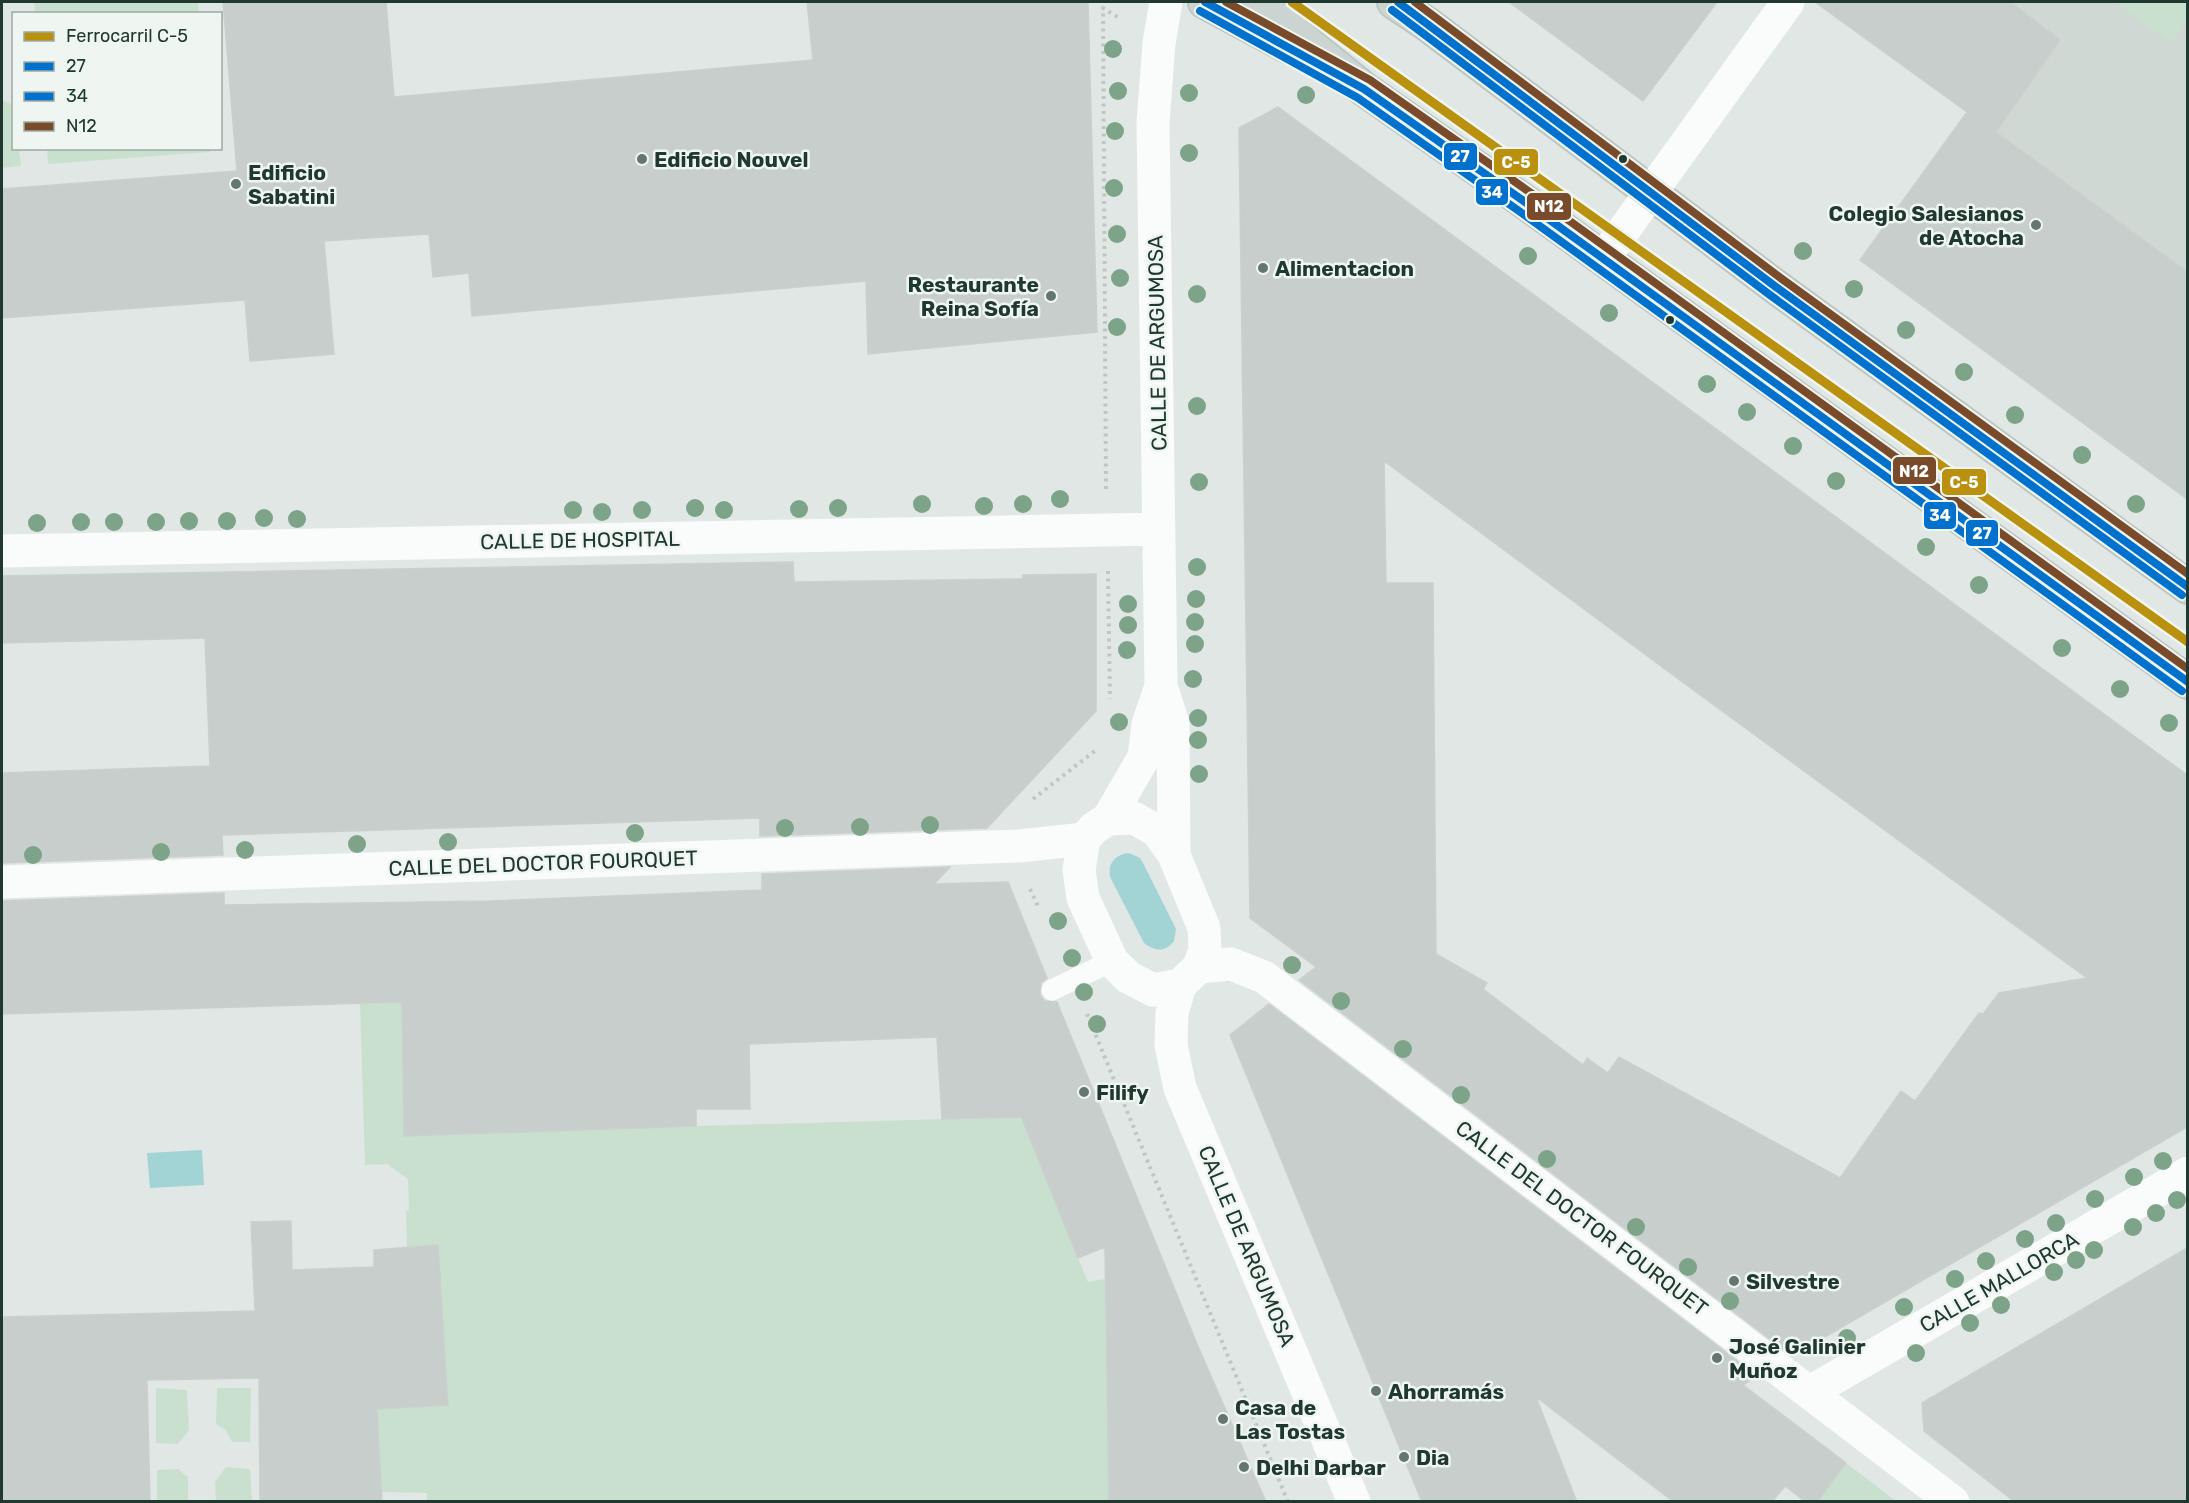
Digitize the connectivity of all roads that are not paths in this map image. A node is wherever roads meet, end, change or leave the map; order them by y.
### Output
1 (1166, 2) edge
2 (1205, 2) edge
3 (1256, 2) edge
4 (1394, 2) edge
5 (1398, 2) edge
6 (1788, 2) edge
7 (1427, 24) junction
8 (1364, 89) junction
9 (1651, 193) junction
10 (1603, 259) junction
11 (1159, 529) junction
12 (2, 551) edge
13 (2187, 587) edge
14 (2187, 682) edge
15 (1161, 686) junction
16 (1096, 829) junction
17 (1174, 855) junction
18 (2, 882) edge
19 (1112, 960) junction
20 (1190, 976) junction
21 (1052, 990) dead end
22 (2187, 1173) edge
23 (1810, 1392) junction
24 (1354, 1502) edge
25 (1953, 1502) edge

1 - 11 street, CALLE DE ARGUMOSA
2 - 8 main road
3 - 8 main road
4 - 7 main road
5 - 7 street
6 - 9 street
7 - 9 main road
8 - 10 main road
9 - 10 street
9 - 13 main road
10 - 14 main road
11 - 12 street, CALLE DE HOSPITAL
11 - 15 street, CALLE DE ARGUMOSA
15 - 16 street, CALLE DE ARGUMOSA
15 - 17 street, CALLE DE ARGUMOSA
16 - 17 street
16 - 18 street, CALLE DEL DOCTOR FOURQUET
16 - 19 street
17 - 20 street
19 - 20 street
19 - 21 lane
20 - 23 street, CALLE DEL DOCTOR FOURQUET
20 - 24 street, CALLE DE ARGUMOSA
22 - 23 street, CALLE MALLORCA
23 - 25 street, CALLE DEL DOCTOR FOURQUET

